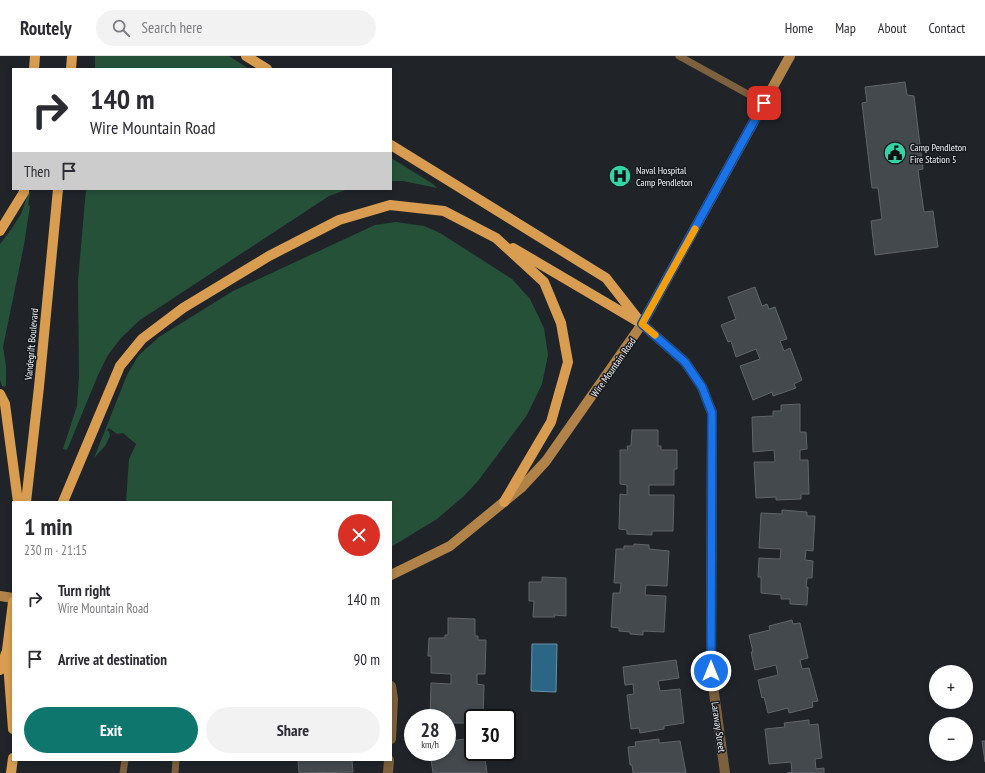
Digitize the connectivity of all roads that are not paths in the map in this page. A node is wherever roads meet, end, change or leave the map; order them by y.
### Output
1 (35, 56) edge
2 (72, 56) edge
3 (246, 56) edge
4 (679, 56) edge
5 (790, 56) edge
6 (34, 68) edge
7 (71, 68) edge
8 (265, 68) edge
9 (764, 103) junction
10 (392, 146) edge
11 (24, 190) edge
12 (58, 190) edge
13 (0, 232) edge
14 (496, 238) junction
15 (642, 324) junction
16 (0, 394) edge
17 (18, 501) edge
18 (26, 501) edge
19 (63, 501) edge
20 (504, 502) junction
21 (392, 575) edge
22 (0, 596) edge
23 (12, 598) edge
24 (12, 610) edge
25 (12, 638) edge
26 (7, 650) junction
27 (0, 670) edge
28 (392, 692) edge
29 (12, 716) edge
30 (392, 719) edge
31 (13, 761) edge
32 (125, 761) edge
33 (176, 761) edge
34 (389, 761) edge
35 (11, 773) edge
36 (123, 773) edge
37 (174, 773) edge
38 (388, 773) edge
39 (725, 773) edge

1 - 6 main road
2 - 7 main road
3 - 8 main road
4 - 9 lane
5 - 9 main road, Wire Mountain Road
9 - 15 main road, Wire Mountain Road
10 - 15 main road
11 - 13 main road
12 - 18 main road, Vandegrift Boulevard
14 - 15 main road
14 - 19 main road
14 - 20 main road
15 - 20 main road, Wire Mountain Road
15 - 39 street, Laraway Street
16 - 17 main road
20 - 21 main road, Wire Mountain Road
22 - 23 main road
24 - 26 main road
25 - 26 main road
26 - 27 main road
26 - 29 main road
28 - 30 street
31 - 35 main road
32 - 36 lane
33 - 37 lane
34 - 38 street

